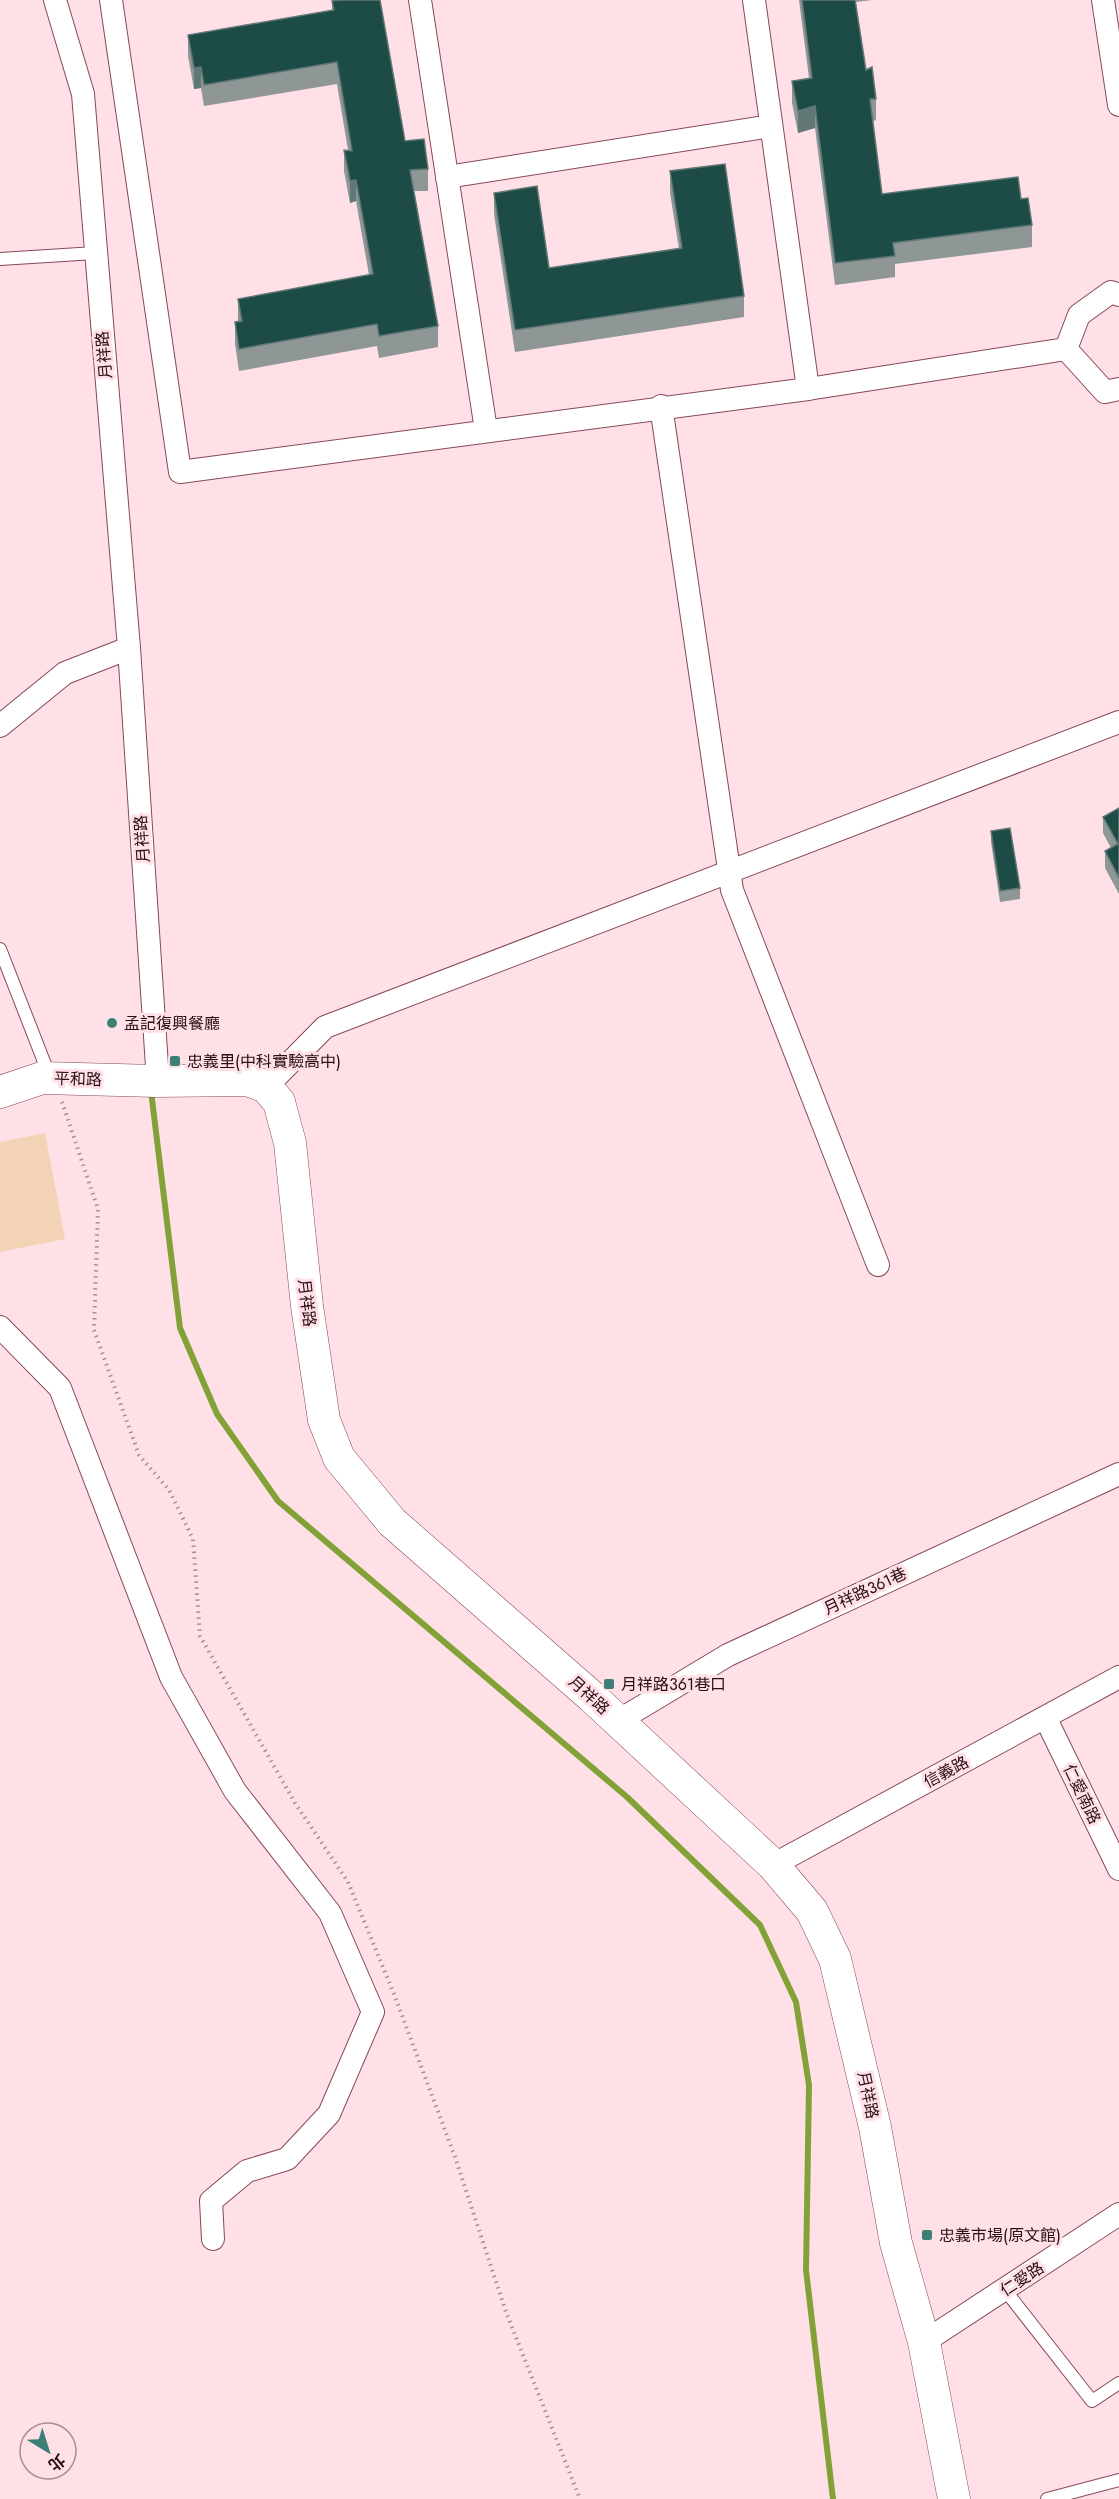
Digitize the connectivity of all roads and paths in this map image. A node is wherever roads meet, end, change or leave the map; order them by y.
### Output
1 (55, 0) edge
2 (111, 0) edge
3 (420, 0) edge
4 (754, 0) edge
5 (1103, 0) edge
6 (1119, 105) edge
7 (771, 126) junction
8 (447, 177) junction
9 (95, 253) junction
10 (0, 259) edge
11 (1119, 295) edge
12 (1066, 349) junction
13 (808, 389) junction
14 (1119, 389) edge
15 (661, 406) junction
16 (486, 430) junction
17 (123, 650) junction
18 (1119, 722) edge
19 (0, 726) edge
20 (730, 872) junction
21 (0, 949) edge
22 (152, 1081) junction
23 (27, 1082) edge
24 (266, 1087) junction
25 (878, 1265) dead end
26 (0, 1327) edge
27 (1119, 1474) edge
28 (1119, 1677) edge
29 (1046, 1719) junction
30 (618, 1721) junction
31 (773, 1865) junction
32 (1119, 1869) edge
33 (1119, 2214) edge
34 (213, 2239) dead end
35 (1005, 2290) junction
36 (924, 2342) junction
37 (1119, 2383) edge
38 (1119, 2480) edge
39 (580, 2499) edge
40 (954, 2499) edge
41 (1047, 2499) edge

1 - 9 street, 月祥路
2 - 16 street
3 - 8 street
4 - 7 street
5 - 6 street
7 - 8 street
7 - 13 street
8 - 16 street
9 - 10 lane
9 - 17 street, 月祥路
11 - 12 street
12 - 13 street
12 - 14 street
13 - 15 street
15 - 16 street
15 - 20 street
17 - 19 street
17 - 22 street, 月祥路
18 - 20 street
20 - 24 street
20 - 25 street
21 - 23 lane
22 - 23 street, 平和路
22 - 24 street
23 - 39 path
24 - 30 street, 月祥路
26 - 34 street
27 - 30 street, 月祥路361巷
28 - 29 street, 信義路
29 - 31 street, 信義路
29 - 32 street, 仁愛南路
30 - 31 street, 月祥路
31 - 36 street, 月祥路
33 - 35 street, 仁愛路
35 - 36 street, 仁愛路
35 - 37 lane
36 - 40 street, 月祥路
38 - 41 lane

